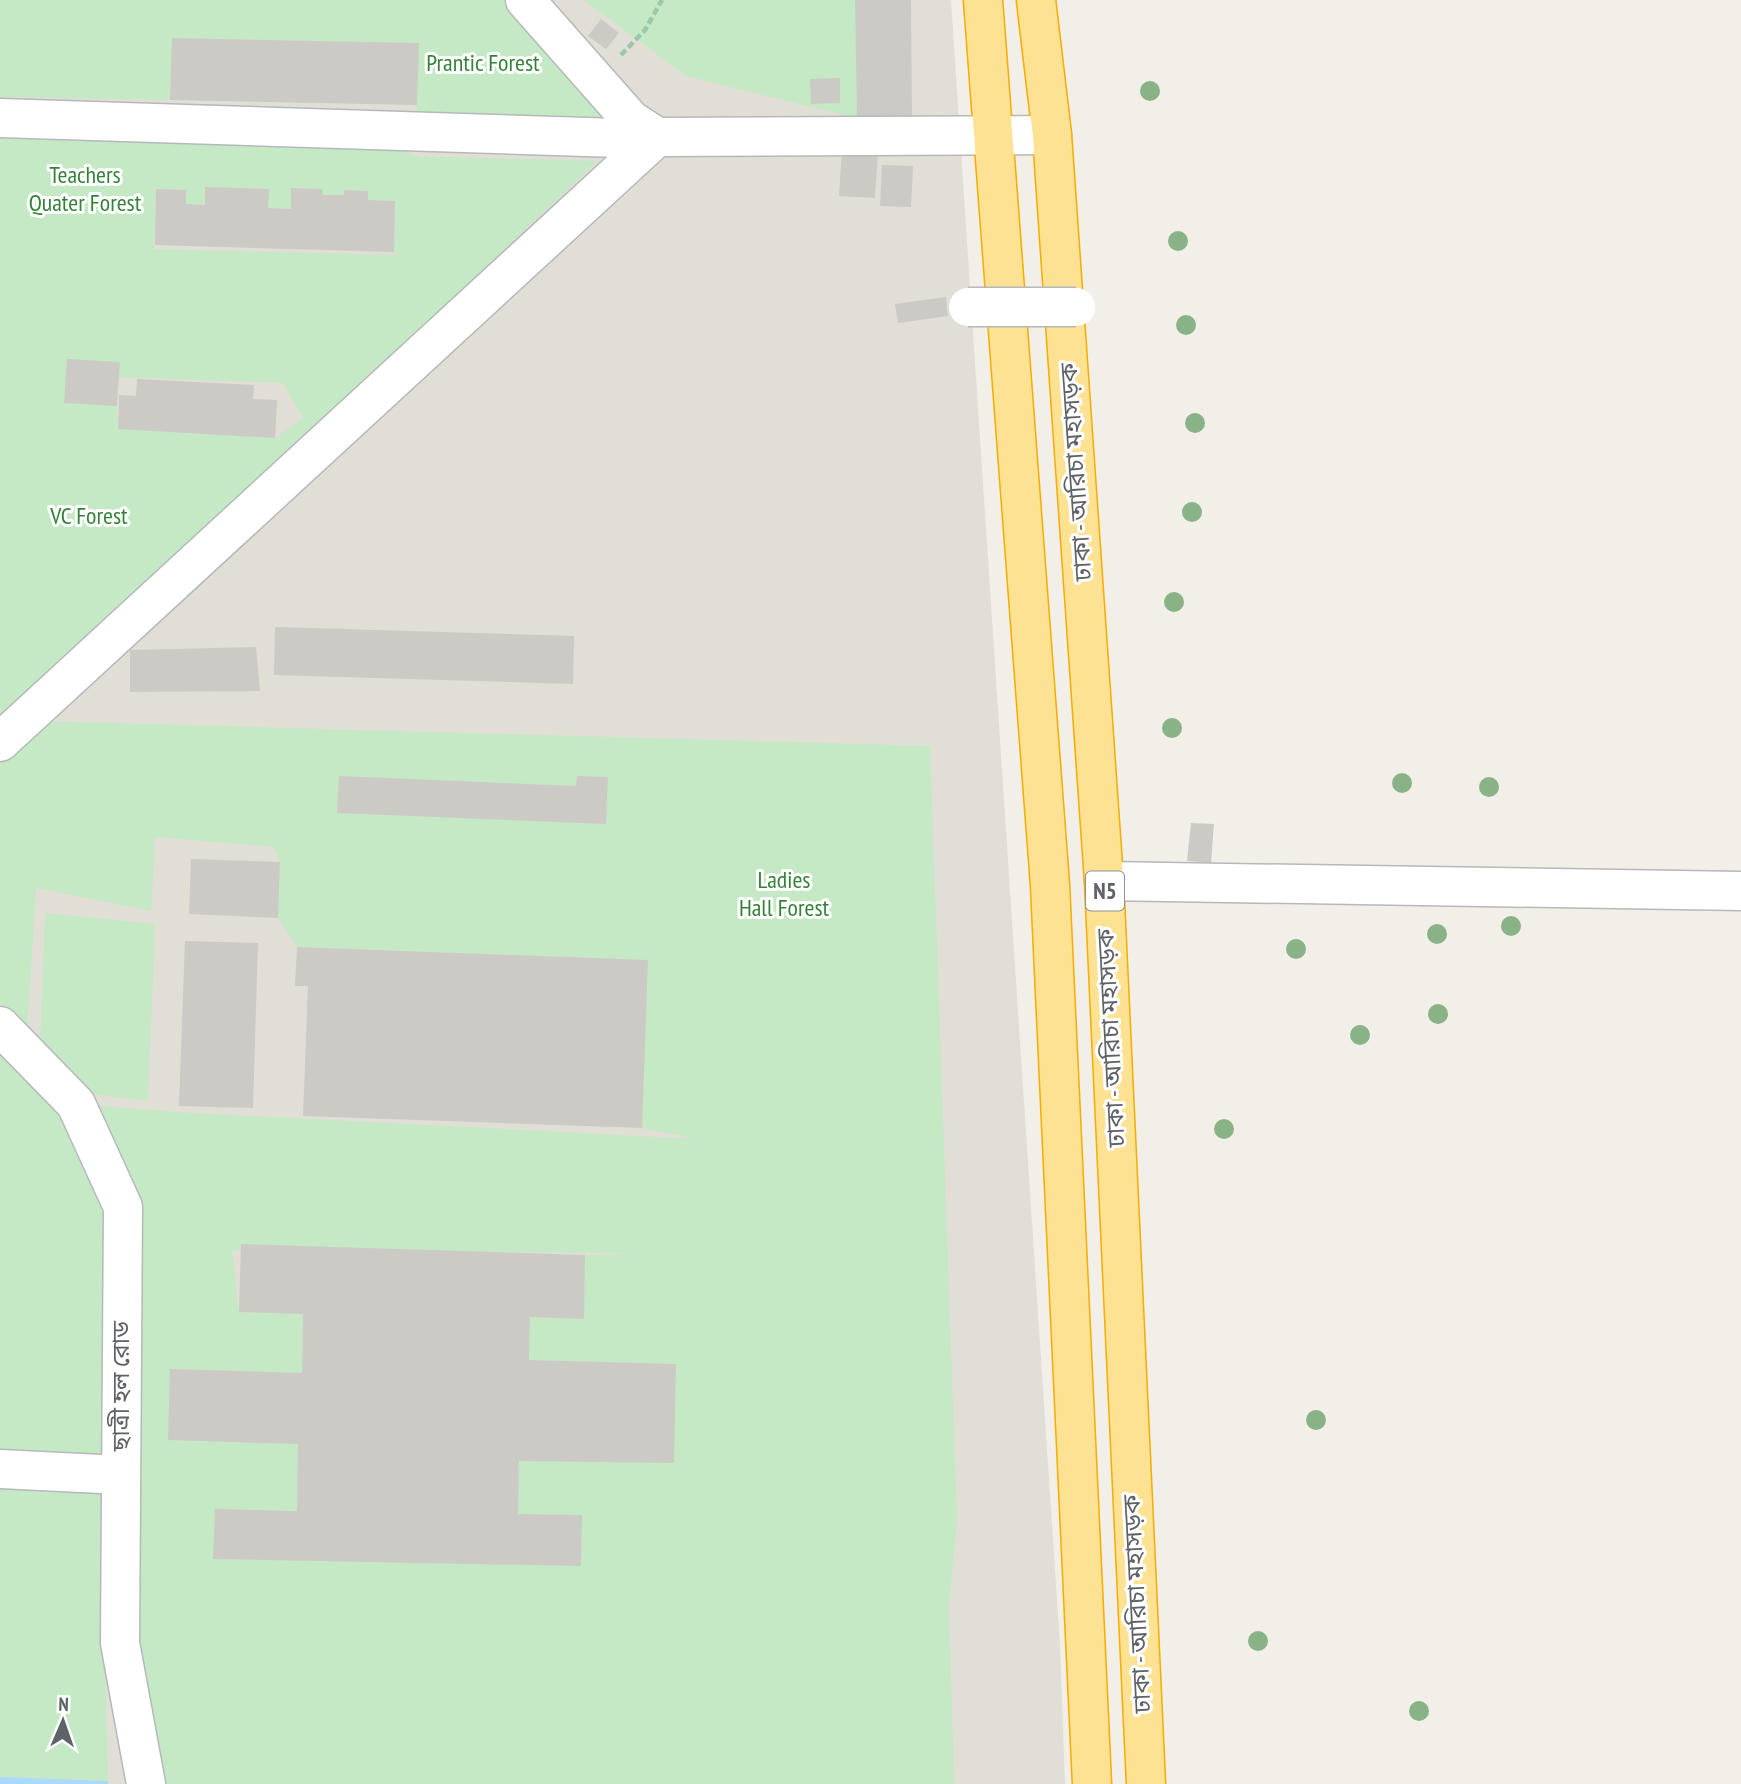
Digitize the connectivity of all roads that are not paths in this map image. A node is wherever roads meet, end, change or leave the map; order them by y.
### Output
1 (525, 0) edge
2 (983, 0) edge
3 (1036, 0) edge
4 (0, 118) edge
5 (993, 135) junction
6 (1052, 135) junction
7 (657, 137) junction
8 (968, 307) dead end
9 (1076, 307) dead end
10 (0, 742) edge
11 (1104, 881) junction
12 (1741, 891) edge
13 (0, 1026) edge
14 (0, 1469) edge
15 (121, 1475) junction
16 (146, 1784) edge
17 (1092, 1784) edge
18 (1146, 1784) edge

1 - 7 street
2 - 5 highway, N5
3 - 6 highway, ঢাকা - আরিচা মহাসড়ক / N5
4 - 7 street
5 - 6 street
5 - 7 street
5 - 17 highway, N5
6 - 11 highway, ঢাকা - আরিচা মহাসড়ক / N5
7 - 10 street
8 - 9 street, bridge
11 - 12 street
11 - 18 highway, ঢাকা - আরিচা মহাসড়ক / N5
13 - 15 street, ছাত্রী হল রোড
14 - 15 street
15 - 16 street, ছাত্রী হল রোড

